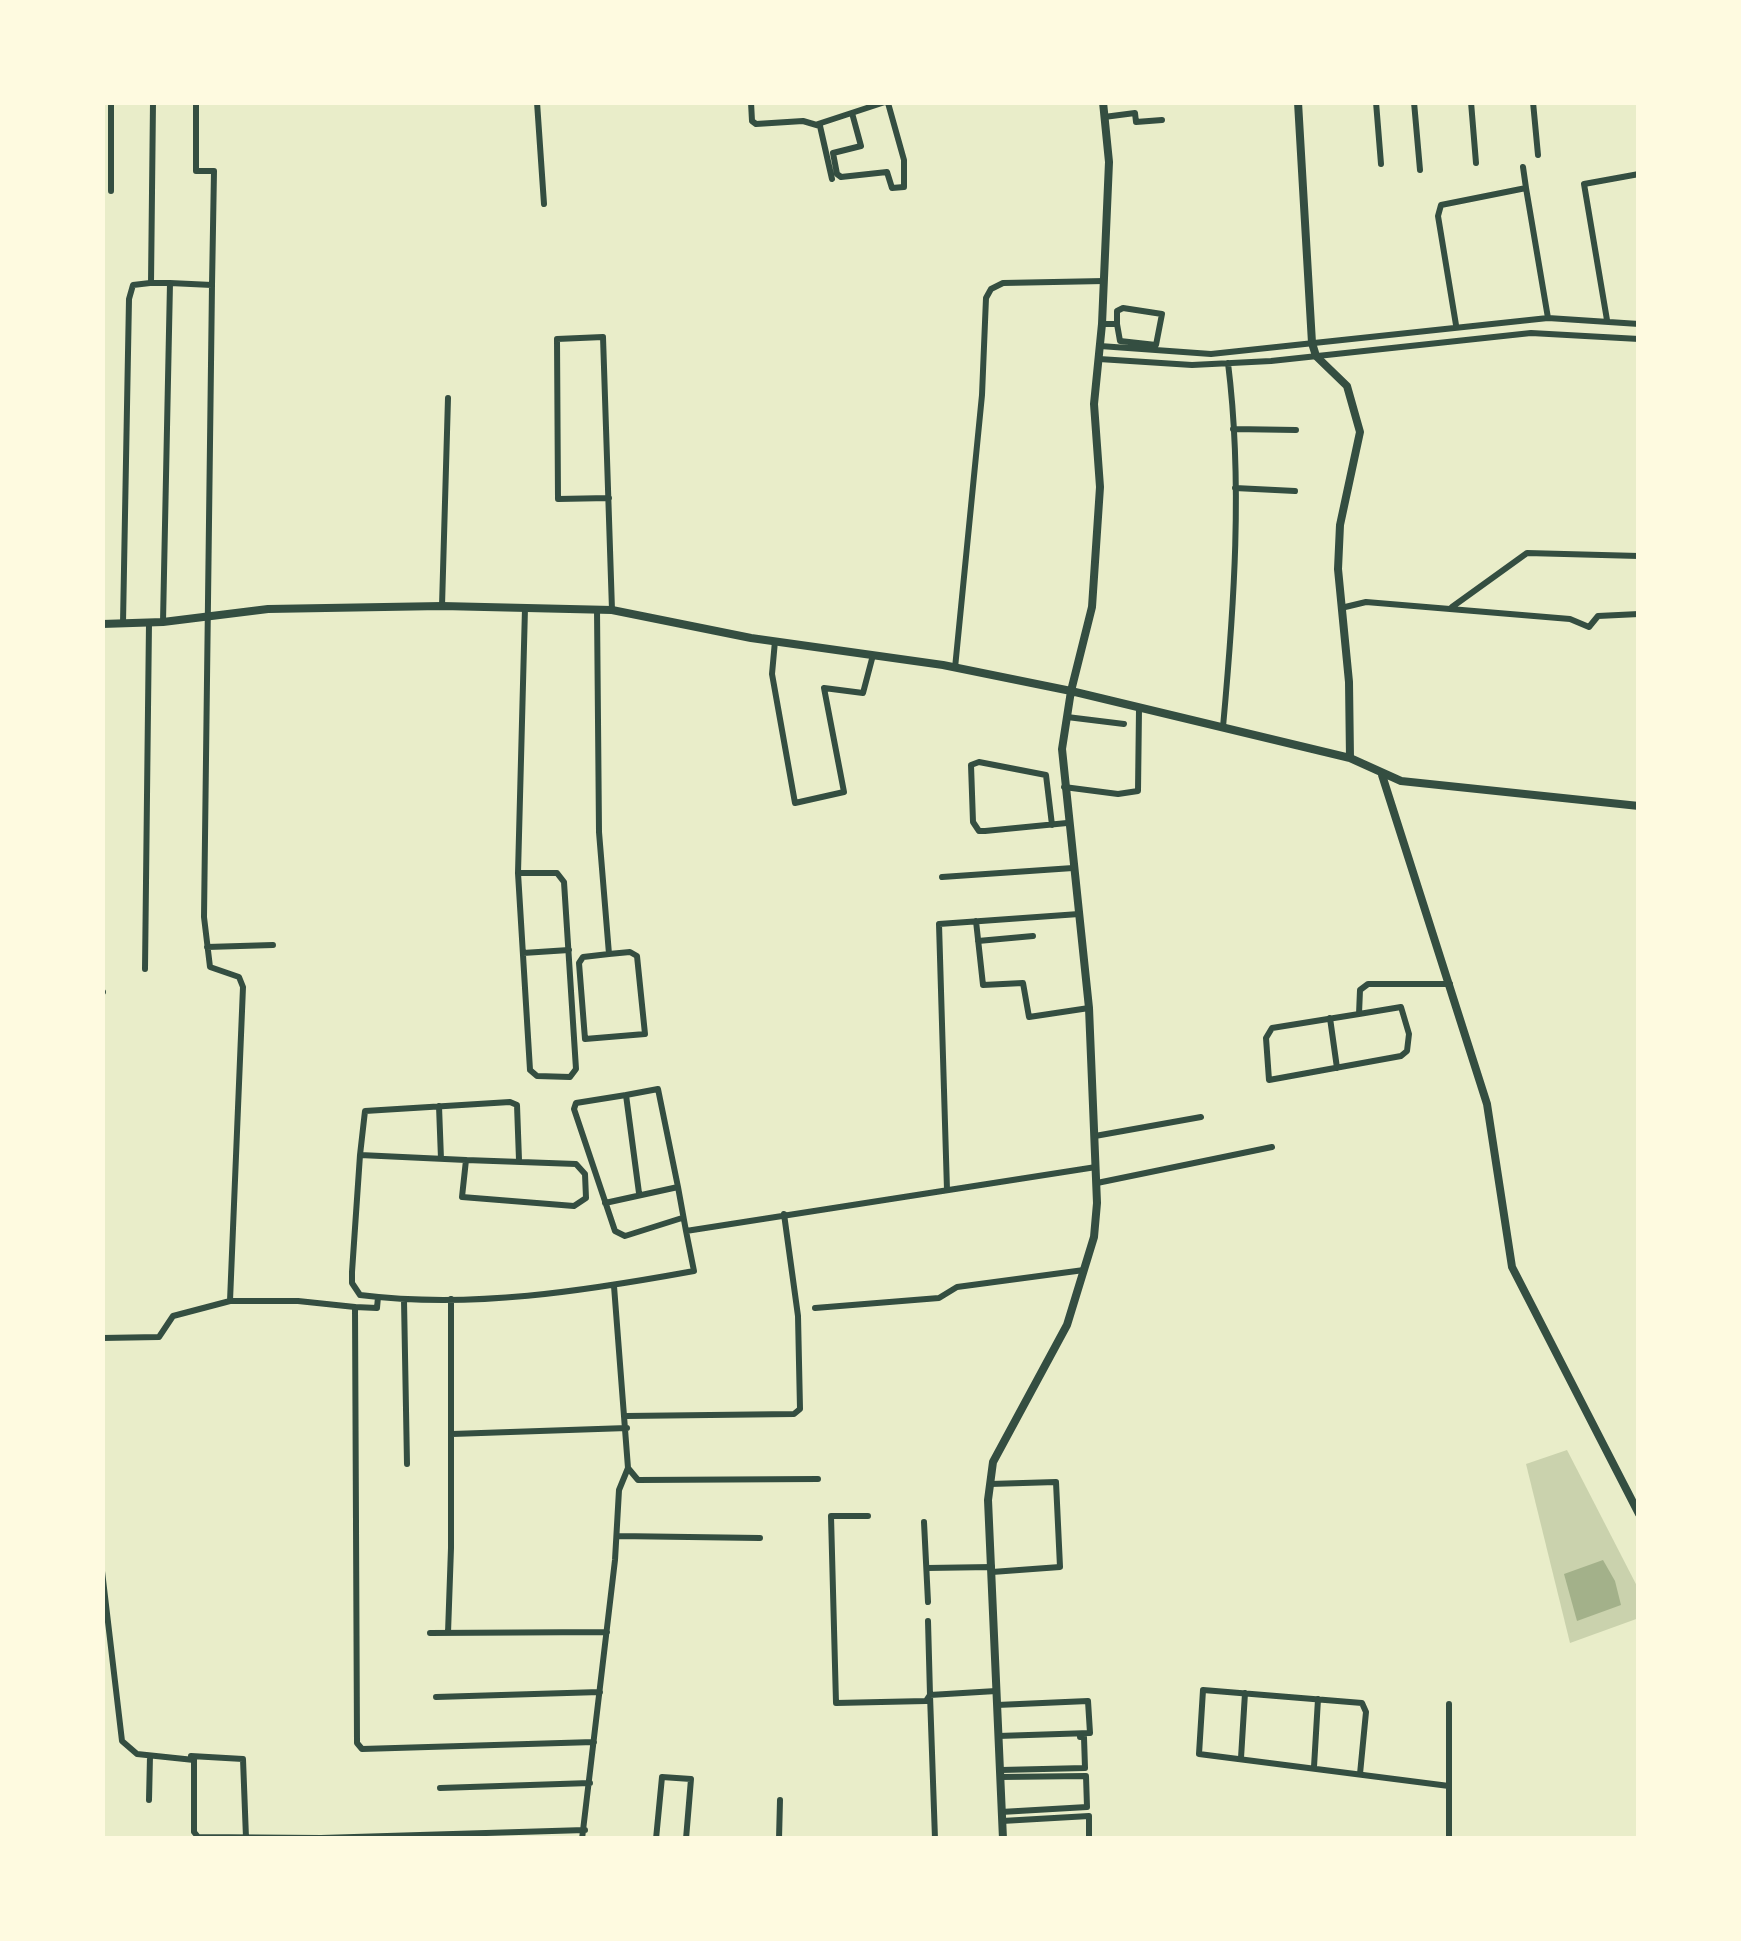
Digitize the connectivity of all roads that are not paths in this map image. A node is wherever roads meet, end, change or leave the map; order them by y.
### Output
1 (111, 102) edge
2 (152, 102) edge
3 (196, 102) edge
4 (537, 102) edge
5 (752, 102) edge
6 (1103, 102) edge
7 (1298, 102) edge
8 (1376, 102) edge
9 (1414, 102) edge
10 (1471, 102) edge
11 (1533, 102) edge
12 (852, 113) junction
13 (1104, 117) junction
14 (1162, 119) dead end
15 (818, 124) junction
16 (1538, 155) dead end
17 (1476, 163) dead end
18 (1381, 164) dead end
19 (1523, 167) dead end
20 (1420, 170) dead end
21 (1639, 174) edge
22 (832, 179) dead end
23 (1526, 188) junction
24 (111, 191) dead end
25 (544, 204) dead end
26 (1104, 281) junction
27 (151, 283) junction
28 (170, 284) junction
29 (212, 285) junction
30 (1548, 318) junction
31 (1607, 321) junction
32 (1102, 324) junction
33 (1117, 324) junction
34 (1639, 324) edge
35 (1456, 325) junction
36 (1639, 339) edge
37 (1312, 343) junction
38 (1100, 346) junction
39 (1316, 356) junction
40 (1098, 359) junction
41 (1228, 363) junction
42 (448, 398) dead end
43 (1234, 429) junction
44 (1295, 430) dead end
45 (1235, 488) junction
46 (1295, 490) dead end
47 (609, 498) junction
48 (1639, 556) edge
49 (442, 606) junction
50 (525, 608) junction
51 (1341, 608) junction
52 (597, 609) junction
53 (1449, 609) junction
54 (612, 610) junction
55 (1639, 614) edge
56 (207, 617) junction
57 (149, 622) junction
58 (163, 622) junction
59 (123, 623) junction
60 (102, 624) edge
61 (775, 641) junction
62 (873, 655) junction
63 (955, 668) junction
64 (1071, 691) junction
65 (1139, 709) junction
66 (1067, 717) junction
67 (1124, 724) dead end
68 (1222, 730) junction
69 (1350, 758) junction
70 (1381, 774) junction
71 (1064, 787) junction
72 (1639, 806) edge
73 (1067, 823) junction
74 (1052, 825) junction
75 (1073, 868) junction
76 (518, 873) junction
77 (942, 877) dead end
78 (1078, 914) junction
79 (976, 921) junction
80 (1033, 936) dead end
81 (978, 941) junction
82 (273, 945) dead end
83 (207, 947) junction
84 (569, 950) junction
85 (523, 953) junction
86 (609, 954) junction
87 (145, 969) dead end
88 (1450, 984) junction
89 (1089, 1008) junction
90 (1359, 1014) junction
91 (1330, 1018) junction
92 (1336, 1068) junction
93 (626, 1095) junction
94 (439, 1106) junction
95 (1201, 1117) dead end
96 (1095, 1136) junction
97 (1272, 1147) dead end
98 (360, 1156) junction
99 (441, 1159) junction
100 (466, 1160) junction
101 (519, 1162) junction
102 (1096, 1167) junction
103 (1097, 1183) junction
104 (678, 1187) junction
105 (946, 1190) junction
106 (639, 1193) junction
107 (605, 1203) junction
108 (784, 1214) junction
109 (682, 1218) junction
110 (686, 1231) junction
111 (1084, 1270) junction
112 (614, 1286) junction
113 (378, 1297) junction
114 (404, 1299) junction
115 (451, 1299) junction
116 (230, 1301) junction
117 (355, 1307) junction
118 (815, 1308) dead end
119 (102, 1338) edge
120 (626, 1416) junction
121 (627, 1428) junction
122 (452, 1434) junction
123 (407, 1464) dead end
124 (628, 1468) junction
125 (818, 1479) dead end
126 (989, 1484) junction
127 (1639, 1514) edge
128 (868, 1516) dead end
129 (924, 1522) dead end
130 (616, 1536) junction
131 (760, 1538) dead end
132 (927, 1568) junction
133 (992, 1570) junction
134 (102, 1571) edge
135 (103, 1602) edge
136 (928, 1602) dead end
137 (928, 1621) dead end
138 (607, 1632) junction
139 (430, 1633) dead end
140 (448, 1633) junction
141 (106, 1646) edge
142 (115, 1688) junction
143 (102, 1690) edge
144 (996, 1691) junction
145 (600, 1692) junction
146 (1245, 1694) junction
147 (930, 1695) junction
148 (436, 1697) dead end
149 (1318, 1699) junction
150 (1449, 1704) dead end
151 (997, 1706) junction
152 (998, 1738) junction
153 (594, 1742) junction
154 (150, 1755) junction
155 (191, 1756) junction
156 (1241, 1758) junction
157 (1313, 1767) junction
158 (1000, 1774) junction
159 (1360, 1774) junction
160 (590, 1783) junction
161 (1449, 1786) junction
162 (440, 1788) dead end
163 (780, 1800) dead end
164 (149, 1801) dead end
165 (1002, 1817) junction
166 (584, 1834) edge
167 (392, 1837) edge
168 (246, 1838) edge
169 (656, 1839) edge
170 (686, 1839) edge
171 (779, 1839) edge
172 (935, 1839) edge
173 (1003, 1839) edge
174 (1089, 1839) edge
175 (1449, 1839) edge

1 - 24 street
2 - 27 street
3 - 29 street
4 - 25 street
5 - 15 street
6 - 13 street
7 - 37 street
8 - 18 street
9 - 20 street
10 - 17 street
11 - 16 street
12 - 12 street
12 - 15 street
13 - 14 street
13 - 26 street
15 - 22 street
19 - 23 street
21 - 31 street
23 - 30 street
23 - 35 street
26 - 32 street
26 - 63 street
27 - 28 street
27 - 59 street
28 - 29 street
28 - 58 street
29 - 56 street
30 - 31 street
30 - 35 street
31 - 34 street
32 - 33 street
32 - 38 street
33 - 33 street
35 - 37 street
36 - 39 street
37 - 38 street
37 - 39 street
38 - 40 street
39 - 41 street
39 - 51 street
40 - 41 street
40 - 64 street
41 - 43 street
42 - 49 street
43 - 44 street
43 - 45 street
45 - 46 street
45 - 68 street
47 - 47 street
47 - 54 street
48 - 53 street
49 - 50 street
49 - 56 street
50 - 52 street
50 - 76 street
51 - 53 street
51 - 69 street
52 - 54 street
52 - 86 street
53 - 55 street
54 - 61 street
56 - 58 street
56 - 83 street
57 - 58 street
57 - 59 street
57 - 87 street
59 - 60 street
61 - 62 street
61 - 62 street
62 - 63 street
63 - 64 street
64 - 65 street
64 - 66 street
65 - 68 street
65 - 71 street
66 - 67 street
66 - 71 street
68 - 69 street
69 - 70 street
70 - 72 street
70 - 88 street
71 - 73 street
73 - 74 street
73 - 75 street
74 - 74 street
75 - 77 street
75 - 78 street
76 - 84 street
76 - 85 street
78 - 79 street
78 - 89 street
79 - 81 street
79 - 105 street
80 - 81 street
81 - 89 street
82 - 83 street
83 - 116 street
84 - 85 street
84 - 85 street
86 - 86 street
88 - 90 street
88 - 127 street
89 - 96 street
90 - 91 street
90 - 92 street
91 - 92 street
91 - 92 street
93 - 104 street
93 - 106 street
93 - 107 street
94 - 98 street
94 - 99 street
94 - 101 street
95 - 96 street
96 - 102 street
97 - 103 street
98 - 99 street
98 - 113 street
99 - 100 street
100 - 101 street
100 - 101 street
102 - 103 street
102 - 105 street
103 - 111 street
104 - 106 street
104 - 109 street
105 - 108 street
106 - 107 street
107 - 109 street
108 - 110 street
108 - 120 street
109 - 110 street
110 - 112 street
111 - 118 street
111 - 126 street
112 - 115 street
112 - 120 street
113 - 114 street
113 - 117 street
114 - 115 street
114 - 123 street
115 - 122 street
116 - 117 street
116 - 119 street
117 - 153 street
120 - 121 street
121 - 122 street
121 - 124 street
122 - 140 street
124 - 125 street
124 - 130 street
126 - 133 street
126 - 133 street
128 - 147 street
129 - 132 street
130 - 131 street
130 - 138 street
132 - 133 street
132 - 136 street
133 - 144 street
134 - 135 street
135 - 141 street
137 - 147 street
138 - 140 street
138 - 145 street
139 - 140 street
141 - 142 street
142 - 143 street
142 - 154 street
144 - 147 street
144 - 151 street
145 - 148 street
145 - 153 street
146 - 149 street
146 - 156 street
146 - 156 street
147 - 172 street
149 - 157 street
149 - 159 street
150 - 161 street
151 - 152 street
151 - 152 street
152 - 158 street
152 - 158 street
153 - 160 street
154 - 155 street
154 - 164 street
155 - 168 street
155 - 168 street
156 - 157 street
157 - 159 street
158 - 165 street
158 - 165 street
159 - 161 street
160 - 162 street
160 - 166 street
161 - 175 street
163 - 171 street
165 - 173 street
165 - 174 street
166 - 167 street
167 - 168 street
169 - 170 street

